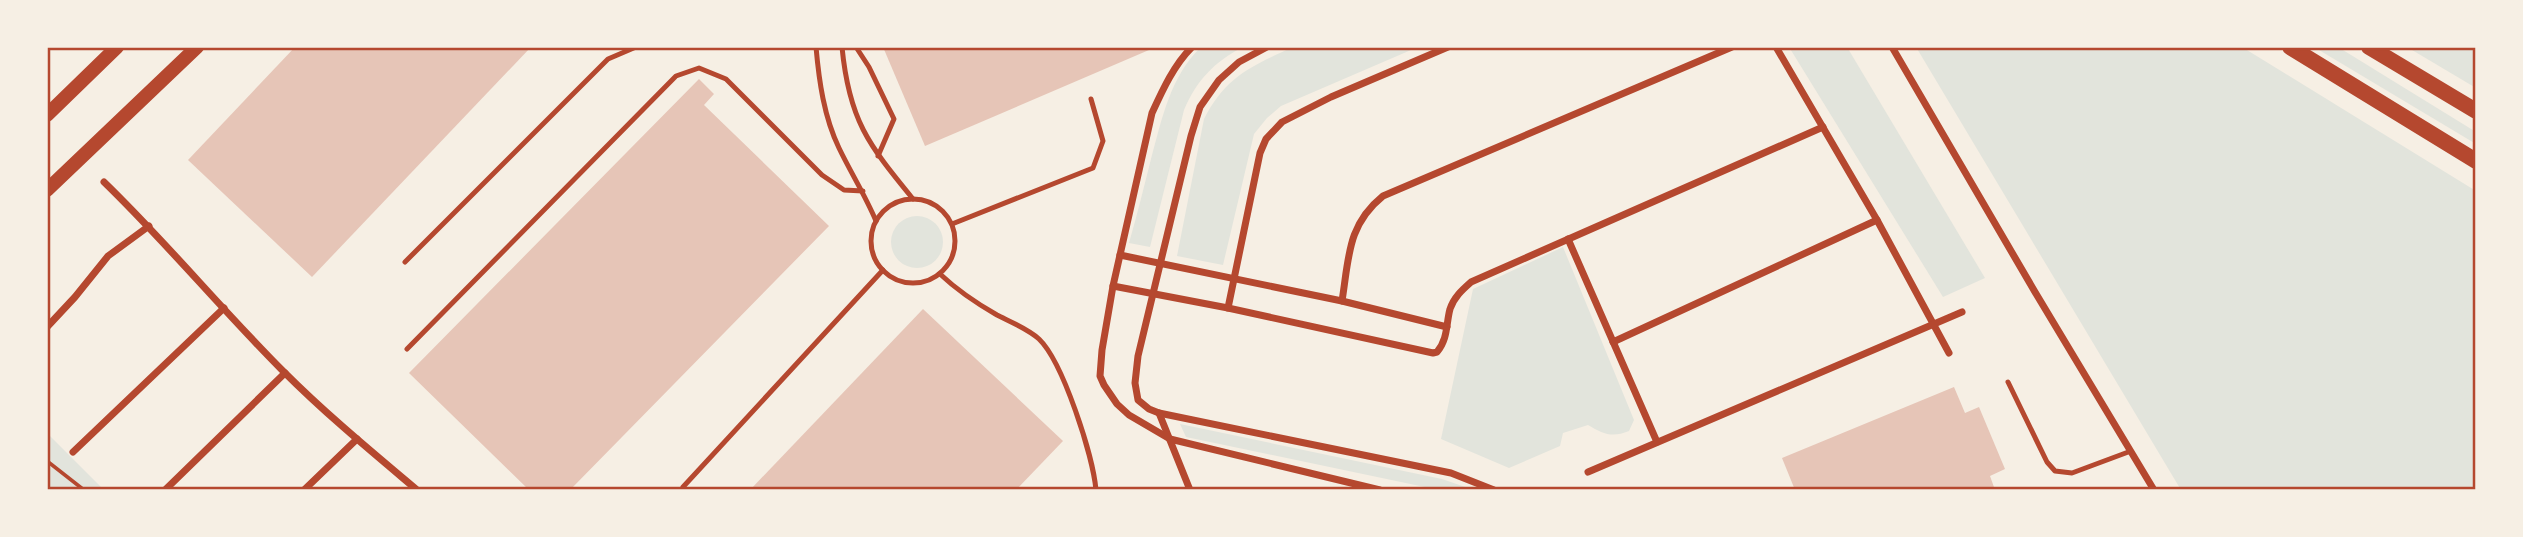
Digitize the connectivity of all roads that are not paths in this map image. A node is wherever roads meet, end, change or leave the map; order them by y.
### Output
1 (117, 47) edge
2 (197, 47) edge
3 (636, 47) edge
4 (816, 47) edge
5 (842, 47) edge
6 (856, 47) edge
7 (1179, 47) edge
8 (1192, 47) edge
9 (1267, 47) edge
10 (1448, 47) edge
11 (1732, 47) edge
12 (1776, 47) edge
13 (1892, 47) edge
14 (2290, 47) edge
15 (2369, 47) edge
16 (1183, 56) junction
17 (1091, 99) dead end
18 (2476, 111) edge
19 (47, 115) edge
20 (1823, 127) junction
21 (878, 156) junction
22 (2476, 161) edge
23 (104, 182) dead end
24 (47, 190) edge
25 (863, 191) junction
26 (913, 199) junction
27 (876, 220) junction
28 (1877, 220) junction
29 (952, 224) junction
30 (149, 226) junction
31 (1568, 239) junction
32 (1120, 255) junction
33 (405, 261) dead end
34 (1159, 263) junction
35 (883, 270) junction
36 (940, 274) junction
37 (1233, 279) junction
38 (1113, 286) junction
39 (1152, 294) junction
40 (1342, 301) junction
41 (224, 308) junction
42 (1228, 308) junction
43 (1962, 312) dead end
44 (1934, 324) junction
45 (47, 327) edge
46 (1447, 327) junction
47 (1613, 342) junction
48 (407, 349) dead end
49 (1949, 353) dead end
50 (285, 373) junction
51 (2008, 382) dead end
52 (1159, 413) junction
53 (356, 439) junction
54 (1170, 439) junction
55 (1657, 442) junction
56 (2131, 451) junction
57 (73, 452) dead end
58 (1588, 472) dead end
59 (683, 487) dead end
60 (165, 490) edge
61 (304, 490) edge
62 (417, 490) edge
63 (1096, 490) edge
64 (1190, 490) edge
65 (1380, 490) edge
66 (1494, 490) edge
67 (2154, 490) edge

1 - 19 main road
2 - 24 main road
3 - 33 lane
4 - 25 lane
5 - 21 lane
6 - 21 lane
7 - 16 street
8 - 16 street
9 - 34 street
10 - 37 street
11 - 40 street
12 - 20 street
13 - 56 street
14 - 22 main road
15 - 18 main road
16 - 32 street
17 - 29 lane
20 - 28 street
20 - 31 street
21 - 26 lane
23 - 30 street
25 - 27 lane
25 - 48 lane
26 - 27 lane
26 - 29 lane
27 - 35 lane
28 - 44 street
28 - 47 street
29 - 36 lane
30 - 41 street
30 - 45 street
31 - 46 street
31 - 47 street
32 - 34 street
32 - 38 street
34 - 37 street
34 - 39 street
35 - 36 lane
35 - 59 lane
36 - 63 lane
37 - 40 street
37 - 42 street
38 - 39 street
38 - 54 street
39 - 42 street
39 - 52 street
40 - 46 street
41 - 50 street
41 - 57 street
42 - 46 street
43 - 44 street
44 - 49 street
44 - 55 street
47 - 55 street
50 - 53 street
50 - 60 street
51 - 56 lane
52 - 54 street
52 - 66 street
53 - 61 street
53 - 62 street
54 - 64 street
54 - 65 street
55 - 58 street
56 - 67 street

